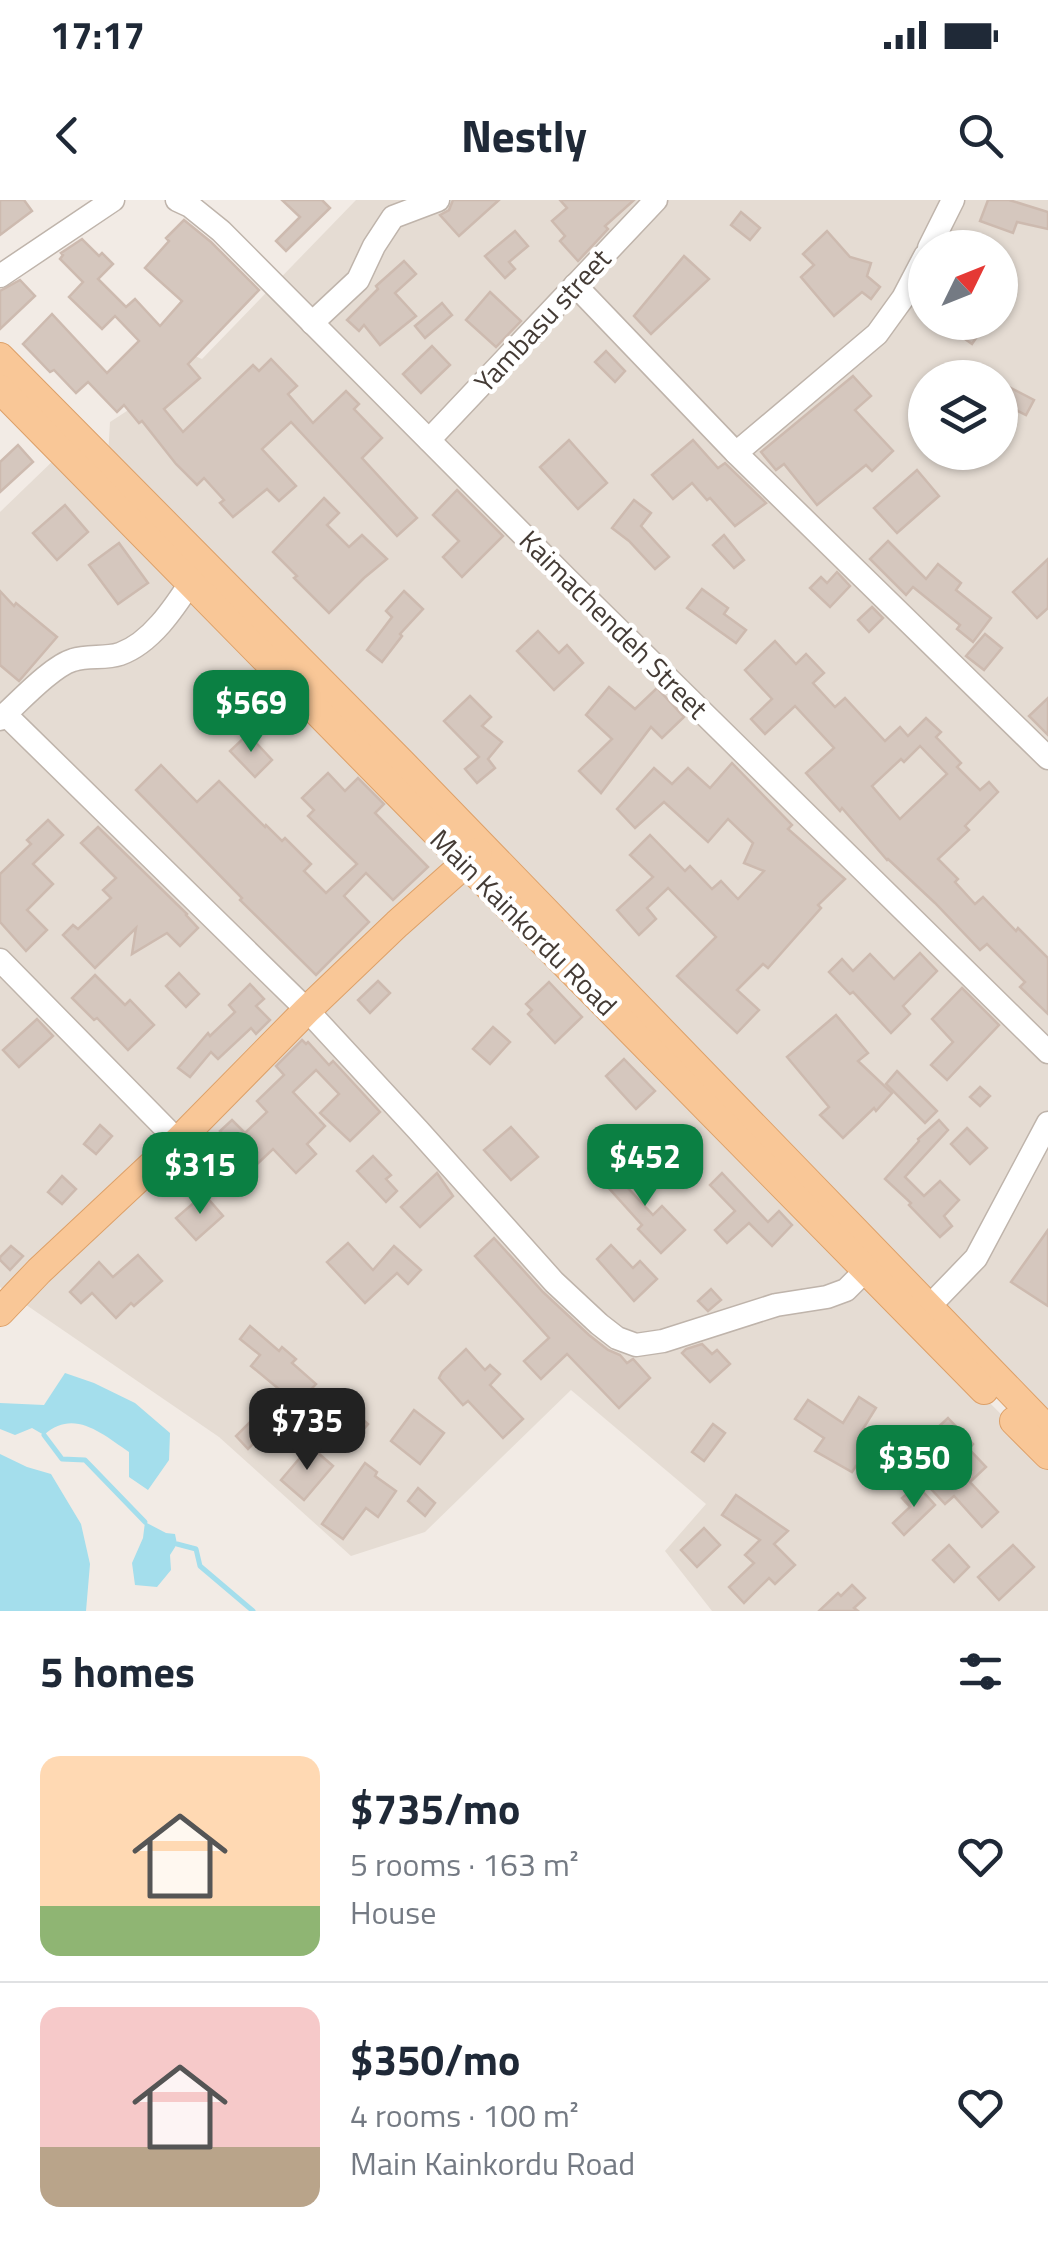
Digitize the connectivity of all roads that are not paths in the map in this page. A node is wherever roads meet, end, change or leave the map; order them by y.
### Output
1 (113, 200) edge
2 (177, 200) edge
3 (438, 200) edge
4 (656, 200) edge
5 (954, 200) edge
6 (938, 230) edge
7 (0, 276) edge
8 (574, 285) junction
9 (908, 288) edge
10 (312, 323) junction
11 (0, 356) edge
12 (0, 389) edge
13 (429, 440) junction
14 (75, 448) junction
15 (736, 453) junction
16 (191, 582) junction
17 (289, 666) junction
18 (3, 716) edge
19 (1048, 758) edge
20 (475, 856) junction
21 (0, 960) edge
22 (307, 1010) junction
23 (1048, 1052) edge
24 (1048, 1122) edge
25 (743, 1129) junction
26 (178, 1141) junction
27 (866, 1270) junction
28 (0, 1312) edge
29 (923, 1314) junction
30 (1043, 1433) edge

1 - 7 street
2 - 10 street, Kaimachendeh Street
3 - 10 street
4 - 8 street, Yambasu street
5 - 6 street
8 - 13 street, Yambasu street
8 - 15 street
9 - 15 street
10 - 13 street, Kaimachendeh Street
11 - 14 main road
12 - 14 main road
13 - 23 street, Kaimachendeh Street
14 - 16 main road
14 - 17 main road
15 - 19 street
16 - 17 main road
16 - 18 street
17 - 20 main road, Main Kainkordu Road
18 - 22 street
20 - 22 main road
20 - 25 main road, Main Kainkordu Road
21 - 26 street
22 - 26 main road
22 - 27 street
24 - 29 street
25 - 27 main road, Main Kainkordu Road
25 - 29 main road
26 - 28 main road
27 - 29 main road, Main Kainkordu Road
29 - 30 main road

